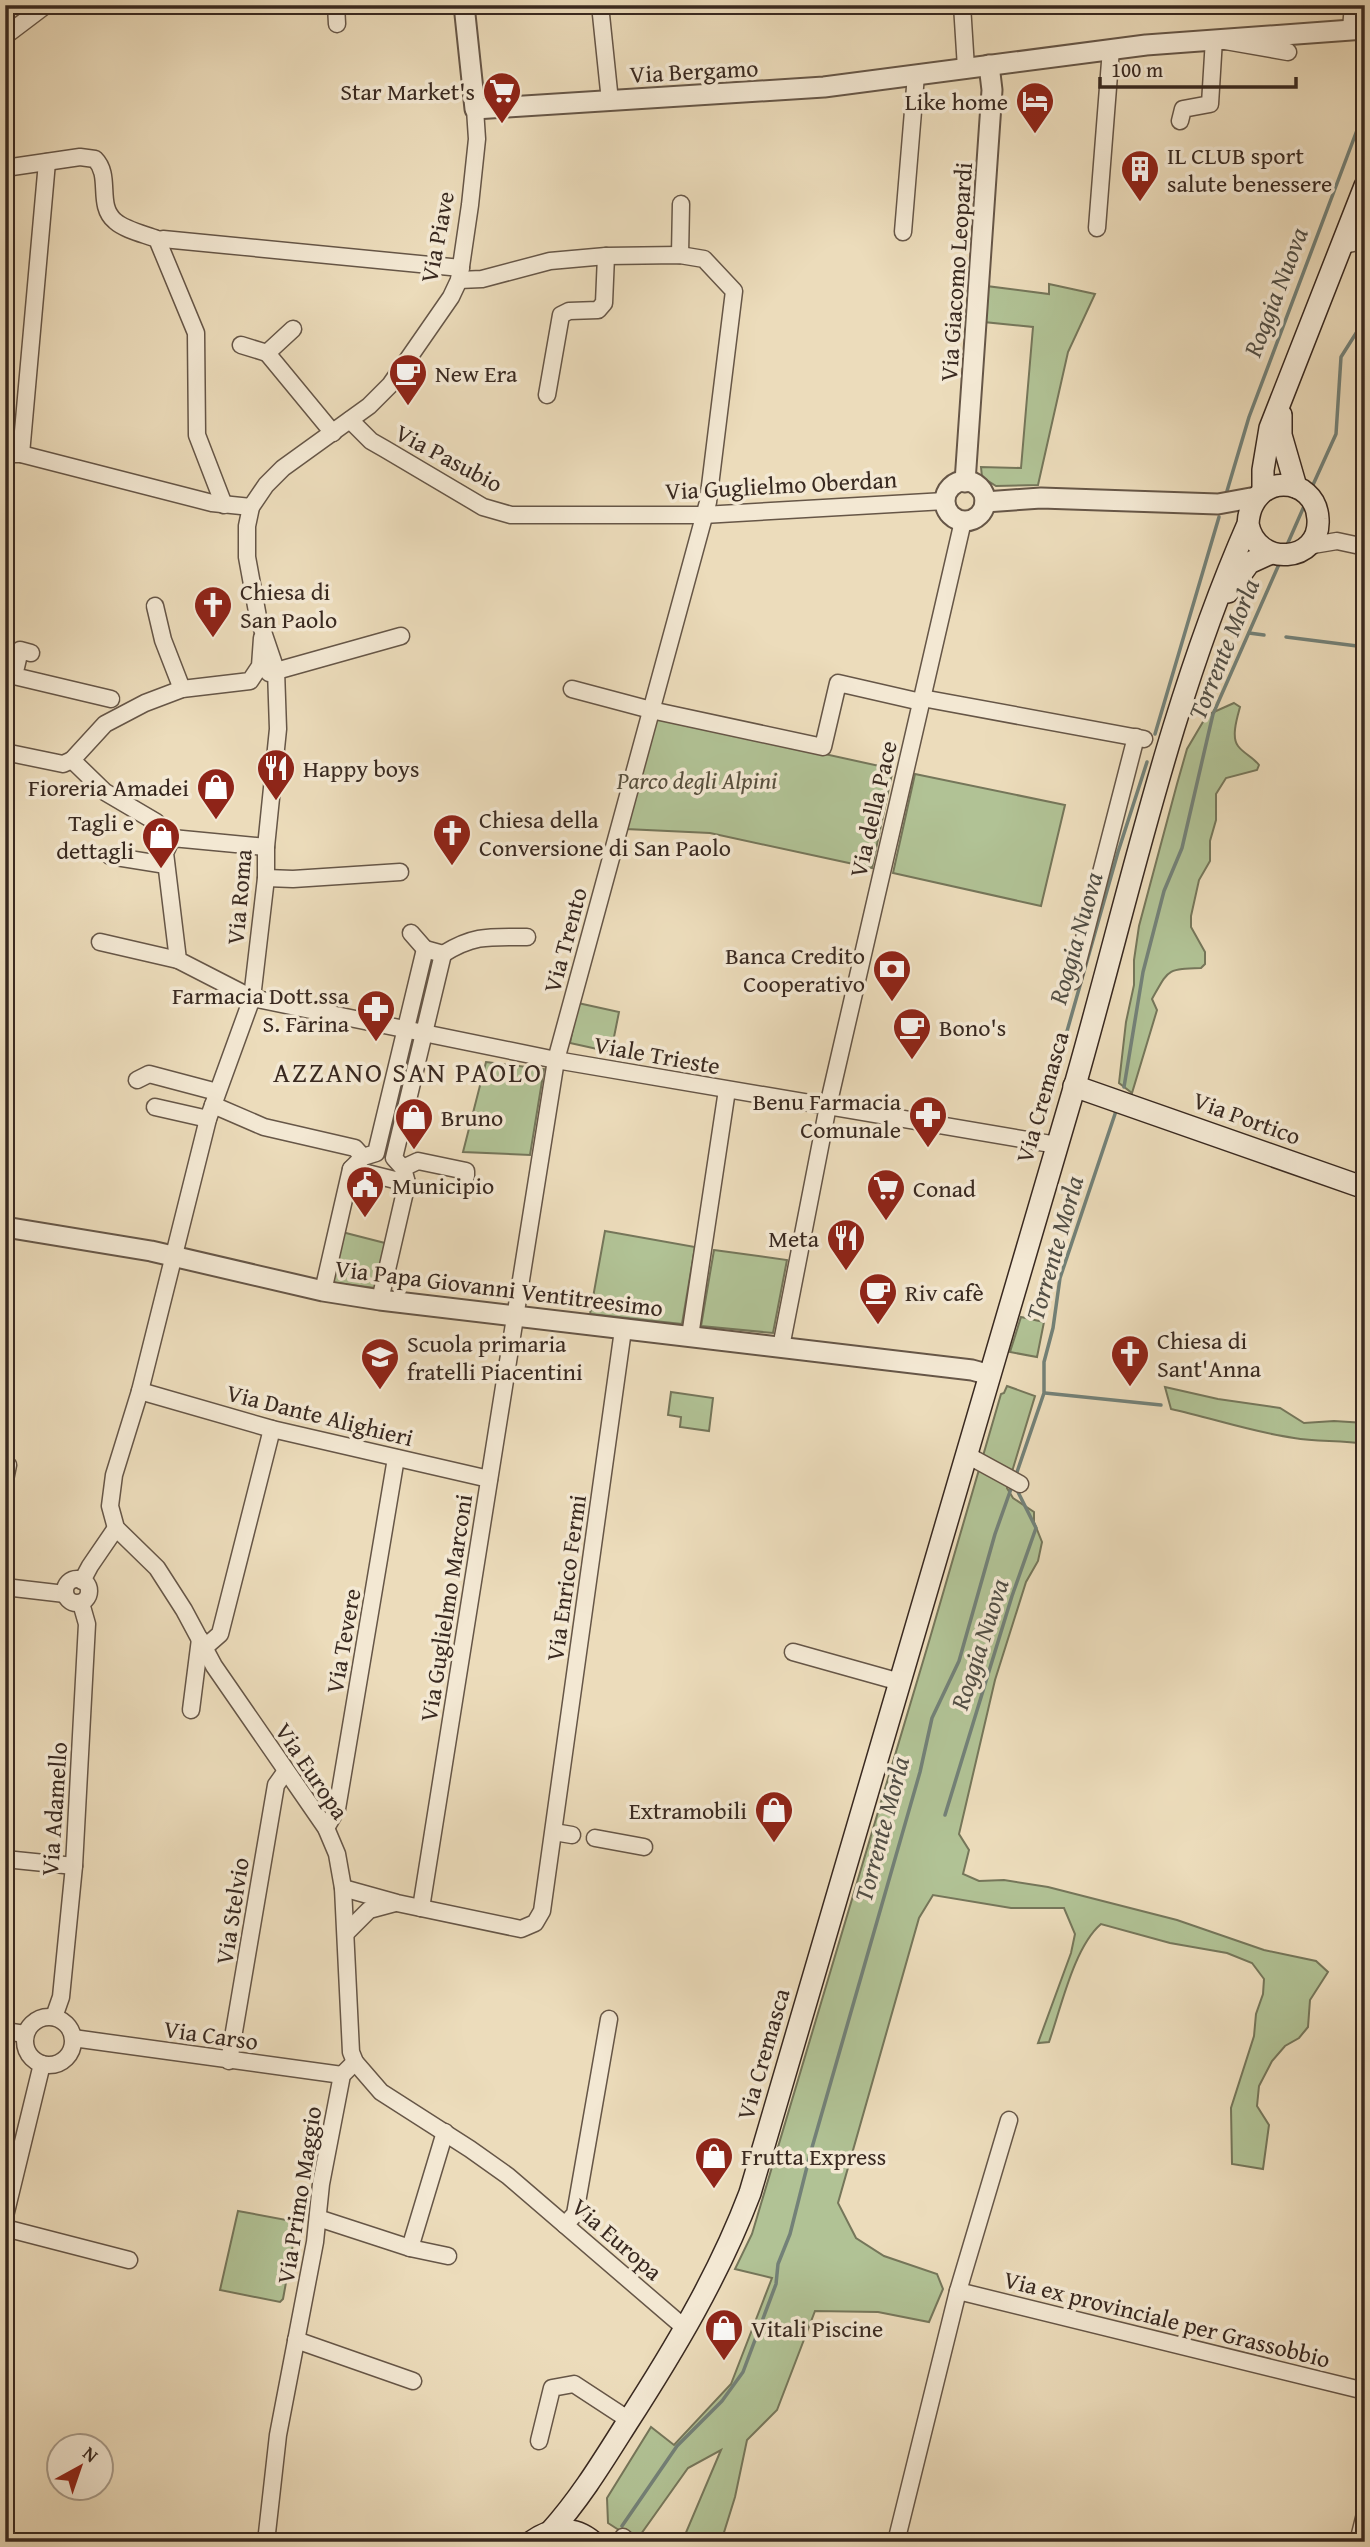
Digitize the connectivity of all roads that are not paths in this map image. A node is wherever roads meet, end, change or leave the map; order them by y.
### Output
1 (336, 5) edge
2 (464, 5) edge
3 (600, 5) edge
4 (962, 5) edge
5 (1353, 5) edge
6 (43, 6) edge
7 (337, 24) dead end
8 (1358, 29) edge
9 (5, 36) edge
10 (1214, 38) junction
11 (1111, 49) junction
12 (1288, 52) dead end
13 (989, 65) junction
14 (966, 68) junction
15 (916, 75) junction
16 (610, 101) junction
17 (475, 109) junction
18 (1180, 121) dead end
19 (47, 162) junction
20 (5, 168) edge
21 (1365, 186) edge
22 (681, 204) dead end
23 (1097, 228) dead end
24 (903, 232) dead end
25 (1365, 233) edge
26 (160, 239) junction
27 (1340, 246) junction
28 (680, 255) junction
29 (606, 256) junction
30 (460, 274) junction
31 (293, 329) dead end
32 (240, 345) dead end
33 (267, 352) junction
34 (548, 395) dead end
35 (1282, 403) junction
36 (350, 420) junction
37 (333, 433) junction
38 (13, 454) edge
39 (965, 482) junction
40 (1305, 494) junction
41 (945, 501) junction
42 (985, 502) junction
43 (224, 505) junction
44 (1254, 506) junction
45 (251, 507) junction
46 (620, 515) joint
47 (703, 516) junction
48 (963, 521) junction
49 (1318, 526) junction
50 (1337, 541) junction
51 (1365, 547) edge
52 (1285, 552) junction
53 (155, 606) dead end
54 (261, 625) junction
55 (1203, 633) junction
56 (401, 636) dead end
57 (31, 653) dead end
58 (276, 670) junction
59 (250, 681) junction
60 (182, 689) junction
61 (572, 689) dead end
62 (111, 699) junction
63 (922, 700) junction
64 (145, 703) junction
65 (651, 710) junction
66 (105, 724) junction
67 (5, 752) edge
68 (72, 760) junction
69 (173, 838) junction
70 (266, 847) junction
71 (110, 856) dead end
72 (166, 865) junction
73 (400, 872) dead end
74 (266, 878) junction
75 (411, 933) dead end
76 (527, 937) dead end
77 (100, 942) dead end
78 (425, 949) junction
79 (443, 954) junction
80 (178, 960) junction
81 (1073, 981) dead end
82 (252, 998) junction
83 (405, 1029) junction
84 (423, 1033) junction
85 (556, 1060) junction
86 (137, 1080) dead end
87 (1074, 1086) junction
88 (727, 1090) junction
89 (1111, 1098) junction
90 (213, 1106) junction
91 (155, 1107) dead end
92 (828, 1107) junction
93 (1064, 1123) junction
94 (1057, 1145) junction
95 (370, 1155) junction
96 (351, 1169) junction
97 (401, 1170) junction
98 (466, 1176) dead end
99 (1365, 1188) edge
100 (5, 1227) edge
101 (175, 1256) junction
102 (323, 1291) junction
103 (380, 1300) junction
104 (515, 1316) junction
105 (623, 1330) junction
106 (690, 1336) junction
107 (781, 1347) junction
108 (989, 1375) junction
109 (140, 1391) junction
110 (272, 1429) junction
111 (967, 1455) junction
112 (396, 1458) junction
113 (489, 1479) junction
114 (1020, 1484) dead end
115 (116, 1528) junction
116 (82, 1581) junction
117 (5, 1587) edge
118 (65, 1594) junction
119 (81, 1603) junction
120 (202, 1644) junction
121 (793, 1652) dead end
122 (900, 1682) junction
123 (191, 1710) dead end
124 (286, 1771) junction
125 (326, 1828) junction
126 (554, 1832) junction
127 (572, 1835) dead end
128 (595, 1838) dead end
129 (644, 1847) dead end
130 (5, 1859) edge
131 (74, 1866) junction
132 (343, 1888) junction
133 (397, 1903) junction
134 (421, 1908) junction
135 (346, 1933) junction
136 (54, 2017) junction
137 (608, 2019) dead end
138 (5, 2031) edge
139 (25, 2034) junction
140 (73, 2038) junction
141 (229, 2061) junction
142 (355, 2062) junction
143 (42, 2064) junction
144 (342, 2075) junction
145 (1009, 2120) dead end
146 (445, 2132) junction
147 (5, 2216) edge
148 (318, 2218) junction
149 (565, 2225) junction
150 (5, 2228) edge
151 (410, 2248) junction
152 (448, 2256) dead end
153 (129, 2260) dead end
154 (958, 2291) junction
155 (686, 2329) junction
156 (296, 2340) junction
157 (414, 2381) dead end
158 (1365, 2392) edge
159 (629, 2420) junction
160 (539, 2441) dead end
161 (592, 2478) junction
162 (1365, 2514) edge
163 (541, 2537) edge
164 (266, 2542) edge
165 (594, 2542) edge
166 (896, 2542) edge
167 (1358, 2542) edge

1 - 7 street
2 - 17 street, Via Piave
3 - 16 street
4 - 14 street
5 - 8 street
6 - 9 street
8 - 10 street, Via Bergamo
10 - 11 street, Via Bergamo
10 - 12 street, Via Bergamo
10 - 18 street
11 - 13 street, Via Bergamo
11 - 23 street
13 - 14 street, Via Bergamo
13 - 39 street, Via Giacomo Leopardi
14 - 15 street, Via Bergamo
15 - 16 street, Via Bergamo
15 - 24 street
16 - 17 street, Via Bergamo
17 - 30 street, Via Piave
19 - 20 street
19 - 26 street
19 - 38 street
21 - 27 main road, Via Cremasca
22 - 28 street
25 - 27 street
26 - 30 street
26 - 43 street
27 - 35 main road, Via Cremasca
28 - 29 street
28 - 47 street, Via Trento
29 - 30 street
29 - 34 street
30 - 36 street, Via Piave
31 - 33 street
32 - 33 street
33 - 37 street
35 - 40 main road, Via Cremasca
35 - 44 main road, Via Cremasca
36 - 37 street, Via Piave
36 - 46 street, Via Pasubio
37 - 45 street, Via Piave
38 - 43 street
39 - 41 street
39 - 42 street
40 - 44 main road
40 - 49 main road, Via Cremasca
41 - 47 street, Via Guglielmo Oberdan
41 - 48 street
42 - 44 street
42 - 48 street
43 - 45 street
44 - 52 main road
44 - 55 main road, Via Cremasca
45 - 54 street
46 - 47 street, Via Guglielmo Oberdan
47 - 65 street, Via Trento
48 - 63 street, Via della Pace
49 - 50 street
49 - 52 main road, Via Cremasca
50 - 51 street
50 - 52 street
52 - 55 main road, Via Cremasca
53 - 60 street
54 - 58 street
54 - 59 street
55 - 87 main road, Via Cremasca
56 - 58 street
57 - 62 street
58 - 59 street
58 - 70 street, Via Roma
59 - 60 street
60 - 64 street
61 - 65 street
62 - 64 street
62 - 66 street
63 - 65 street
63 - 81 street
63 - 92 street, Via della Pace
64 - 66 street
65 - 85 street, Via Trento
66 - 68 street
67 - 68 street
68 - 69 street
69 - 70 street
69 - 72 street
70 - 74 street, Via Roma
71 - 72 street
72 - 80 street
73 - 74 street
74 - 82 street, Via Roma
75 - 78 street
76 - 79 street
77 - 80 street, Viale Trieste
78 - 79 street
78 - 83 street
79 - 84 street
80 - 82 street, Viale Trieste
82 - 83 street, Viale Trieste
82 - 90 street, Via Roma
83 - 84 street, Viale Trieste
83 - 95 street
84 - 85 street, Viale Trieste
84 - 97 street
85 - 88 street, Viale Trieste
85 - 104 street, Via Trento
86 - 90 street
87 - 89 main road, Via Portico
87 - 93 main road, Via Cremasca
88 - 92 street, Viale Trieste
88 - 106 street
89 - 93 main road
89 - 99 main road, Via Portico
90 - 91 street
90 - 95 street
90 - 101 street, Via Roma
92 - 94 street, Viale Trieste
92 - 107 street, Via della Pace
93 - 94 main road, Via Cremasca
94 - 108 main road, Via Cremasca
95 - 96 street
95 - 97 street
96 - 97 street
96 - 102 street
97 - 98 street
97 - 103 street
100 - 101 street, Via Papa Giovanni Ventitreesimo
101 - 102 street, Via Papa Giovanni Ventitreesimo
101 - 109 street
102 - 103 street, Via Papa Giovanni Ventitreesimo
103 - 104 street, Via Papa Giovanni Ventitreesimo
104 - 105 street, Via Papa Giovanni Ventitreesimo
104 - 113 street, Via Guglielmo Marconi
105 - 106 street, Via Papa Giovanni Ventitreesimo
105 - 126 street, Via Enrico Fermi
106 - 107 street, Via Papa Giovanni Ventitreesimo
107 - 108 street, Via Papa Giovanni Ventitreesimo
108 - 111 main road, Via Cremasca
109 - 110 street, Via Dante Alighieri
109 - 115 street
110 - 112 street, Via Dante Alighieri
110 - 120 street
111 - 114 street
111 - 122 main road, Via Cremasca
112 - 113 street, Via Dante Alighieri
112 - 125 street, Via Tevere
113 - 134 street, Via Guglielmo Marconi
115 - 116 street
115 - 120 street, Via Europa
116 - 118 street
116 - 119 street
117 - 118 street
118 - 119 street
119 - 131 street, Via Adamello
120 - 123 street
120 - 124 street, Via Europa
121 - 122 street
122 - 155 main road, Via Cremasca
124 - 125 street, Via Europa
124 - 141 street, Via Stelvio
125 - 132 street, Via Europa
126 - 127 street
126 - 134 street, Via Enrico Fermi
128 - 129 street
130 - 131 street
131 - 136 street, Via Adamello
132 - 133 street, Via Enrico Fermi
132 - 135 street, Via Europa
133 - 134 street, Via Enrico Fermi
133 - 135 street
135 - 142 street, Via Europa
136 - 139 street
136 - 140 street
137 - 149 street
138 - 139 street
139 - 143 street
140 - 141 street, Via Carso
140 - 143 street
141 - 144 street, Via Carso
142 - 144 street, Via Primo Maggio
142 - 146 street, Via Europa
143 - 147 street
144 - 148 street, Via Primo Maggio
145 - 154 street
146 - 149 street, Via Europa
146 - 151 street
148 - 151 street
148 - 156 street, Via Primo Maggio
149 - 155 street, Via Europa
150 - 153 street
151 - 152 street
154 - 158 street, Via ex provinciale per Grassobbio
154 - 166 street
155 - 159 main road, Via Cremasca
156 - 157 street
156 - 164 street, Via Primo Maggio
159 - 160 street
159 - 161 main road, Via Cremasca
161 - 163 main road, Via Cremasca
161 - 165 main road, Via Cremasca
162 - 167 street
163 - 165 main road

